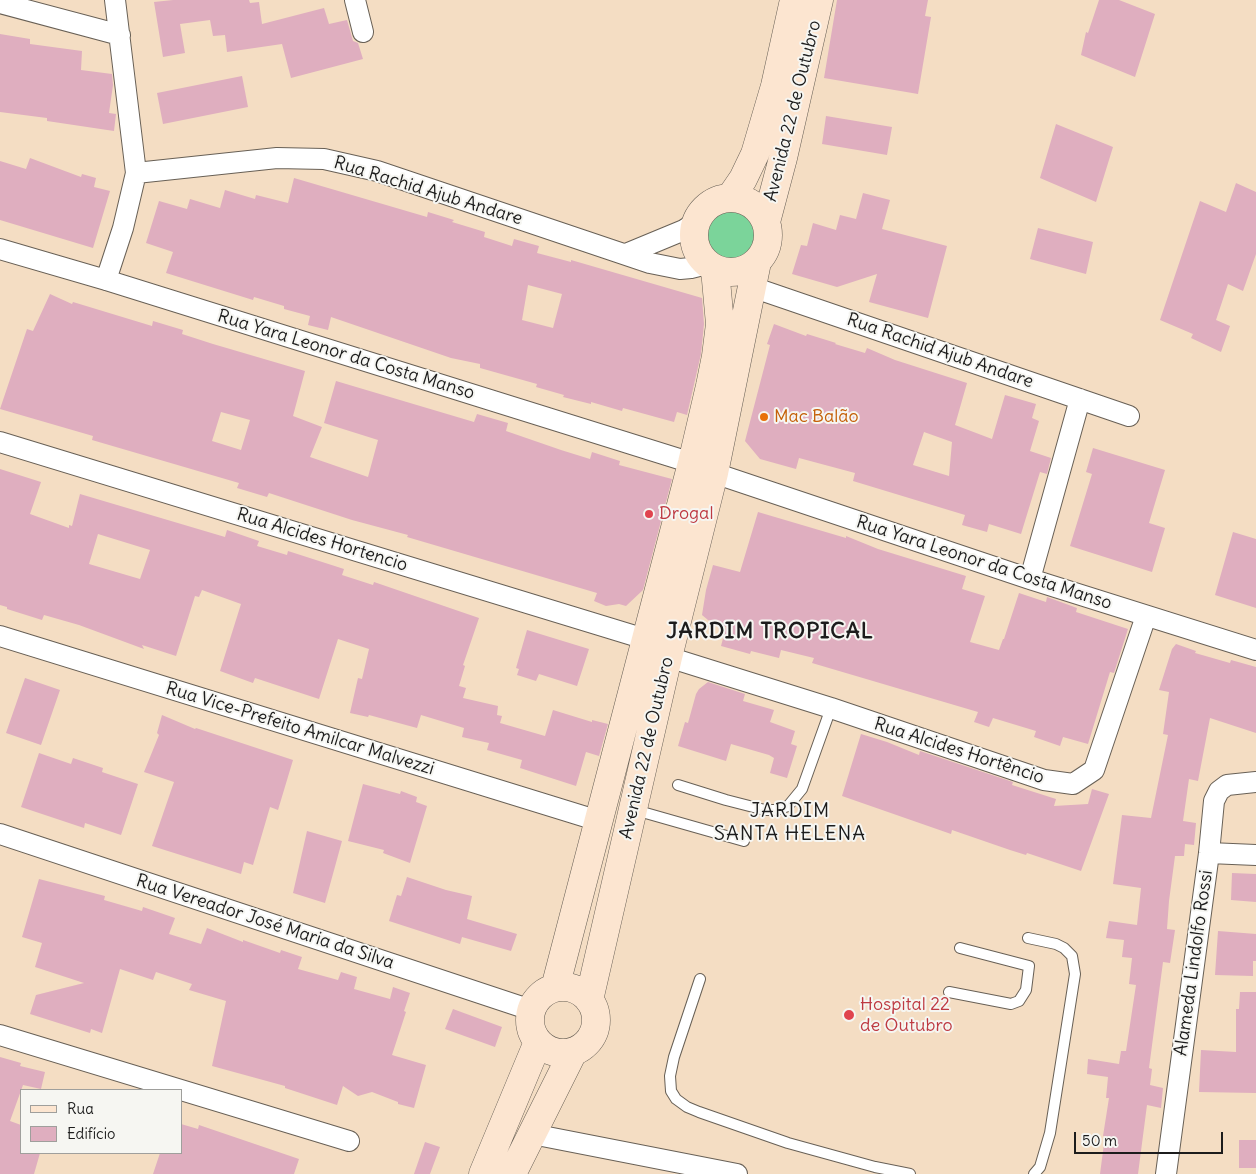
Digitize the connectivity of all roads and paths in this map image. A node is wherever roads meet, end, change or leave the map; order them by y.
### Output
1 (116, 0) edge
2 (356, 0) edge
3 (794, 0) edge
4 (819, 0) edge
5 (0, 3) edge
6 (363, 32) dead end
7 (120, 36) junction
8 (136, 173) junction
9 (730, 198) junction
10 (696, 222) junction
11 (766, 222) junction
12 (0, 249) edge
13 (626, 254) junction
14 (711, 266) junction
15 (754, 274) junction
16 (106, 280) junction
17 (1080, 399) junction
18 (1129, 416) dead end
19 (0, 442) edge
20 (703, 468) junction
21 (1030, 579) junction
22 (1146, 616) junction
23 (645, 639) junction
24 (2, 642) edge
25 (1256, 650) edge
26 (668, 657) junction
27 (831, 708) junction
28 (1256, 782) edge
29 (678, 785) dead end
30 (633, 809) junction
31 (599, 821) junction
32 (0, 834) edge
33 (744, 841) dead end
34 (1209, 853) junction
35 (1256, 854) edge
36 (1028, 938) dead end
37 (960, 948) dead end
38 (700, 979) dead end
39 (555, 988) junction
40 (949, 992) dead end
41 (589, 1000) junction
42 (531, 1010) junction
43 (0, 1035) edge
44 (538, 1042) junction
45 (573, 1052) junction
46 (178, 1089) edge
47 (182, 1090) edge
48 (532, 1134) junction
49 (349, 1141) dead end
50 (483, 1174) edge
51 (512, 1174) edge
52 (737, 1174) edge
53 (910, 1174) edge
54 (1034, 1174) edge
55 (1166, 1174) edge

1 - 7 street
2 - 6 street
3 - 9 street, Avenida 22 de Outubro
4 - 11 street, Avenida 22 de Outubro
5 - 7 street
7 - 8 street
8 - 13 street, Rua Rachid Ajub Andare
8 - 16 street
9 - 10 street
9 - 11 street
10 - 13 street
10 - 14 street
11 - 15 street
12 - 16 street, Rua Yara Leonor da Costa Manso
13 - 14 street, Rua Rachid Ajub Andare
14 - 15 street
14 - 20 street, Avenida 22 de Outubro
15 - 17 street, Rua Rachid Ajub Andare
15 - 20 street, Avenida 22 de Outubro
16 - 20 street, Rua Yara Leonor da Costa Manso
17 - 18 street, Rua Rachid Ajub Andare
17 - 21 street
19 - 23 street, Rua Alcides Hortencio
20 - 21 street, Rua Yara Leonor da Costa Manso
20 - 23 street, Avenida 22 de Outubro
20 - 26 street, Avenida 22 de Outubro
21 - 22 street, Rua Yara Leonor da Costa Manso
22 - 25 street, Rua Yara Leonor da Costa Manso
22 - 27 street, Rua Alcides Hortêncio
23 - 31 street, Avenida 22 de Outubro
24 - 31 street, Rua Vice-Prefeito Amilcar Malvezzi
26 - 27 street, Rua Alcides Hortêncio
26 - 30 street, Avenida 22 de Outubro
27 - 29 lane
28 - 34 street, Alameda Lindolfo Rossi
30 - 33 lane
30 - 41 street, Avenida 22 de Outubro
31 - 39 street, Avenida 22 de Outubro
32 - 42 street, Rua Vereador José Maria da Silva
34 - 35 street
34 - 55 street, Alameda Lindolfo Rossi
36 - 54 lane
37 - 40 lane
38 - 53 lane
39 - 41 street
39 - 42 street
41 - 45 street, Avenida 22 de Outubro
42 - 44 street
43 - 46 street
44 - 45 street
44 - 50 street
45 - 48 street, Avenida 22 de Outubro
47 - 49 street
48 - 51 street, Avenida 22 de Outubro
48 - 52 street

